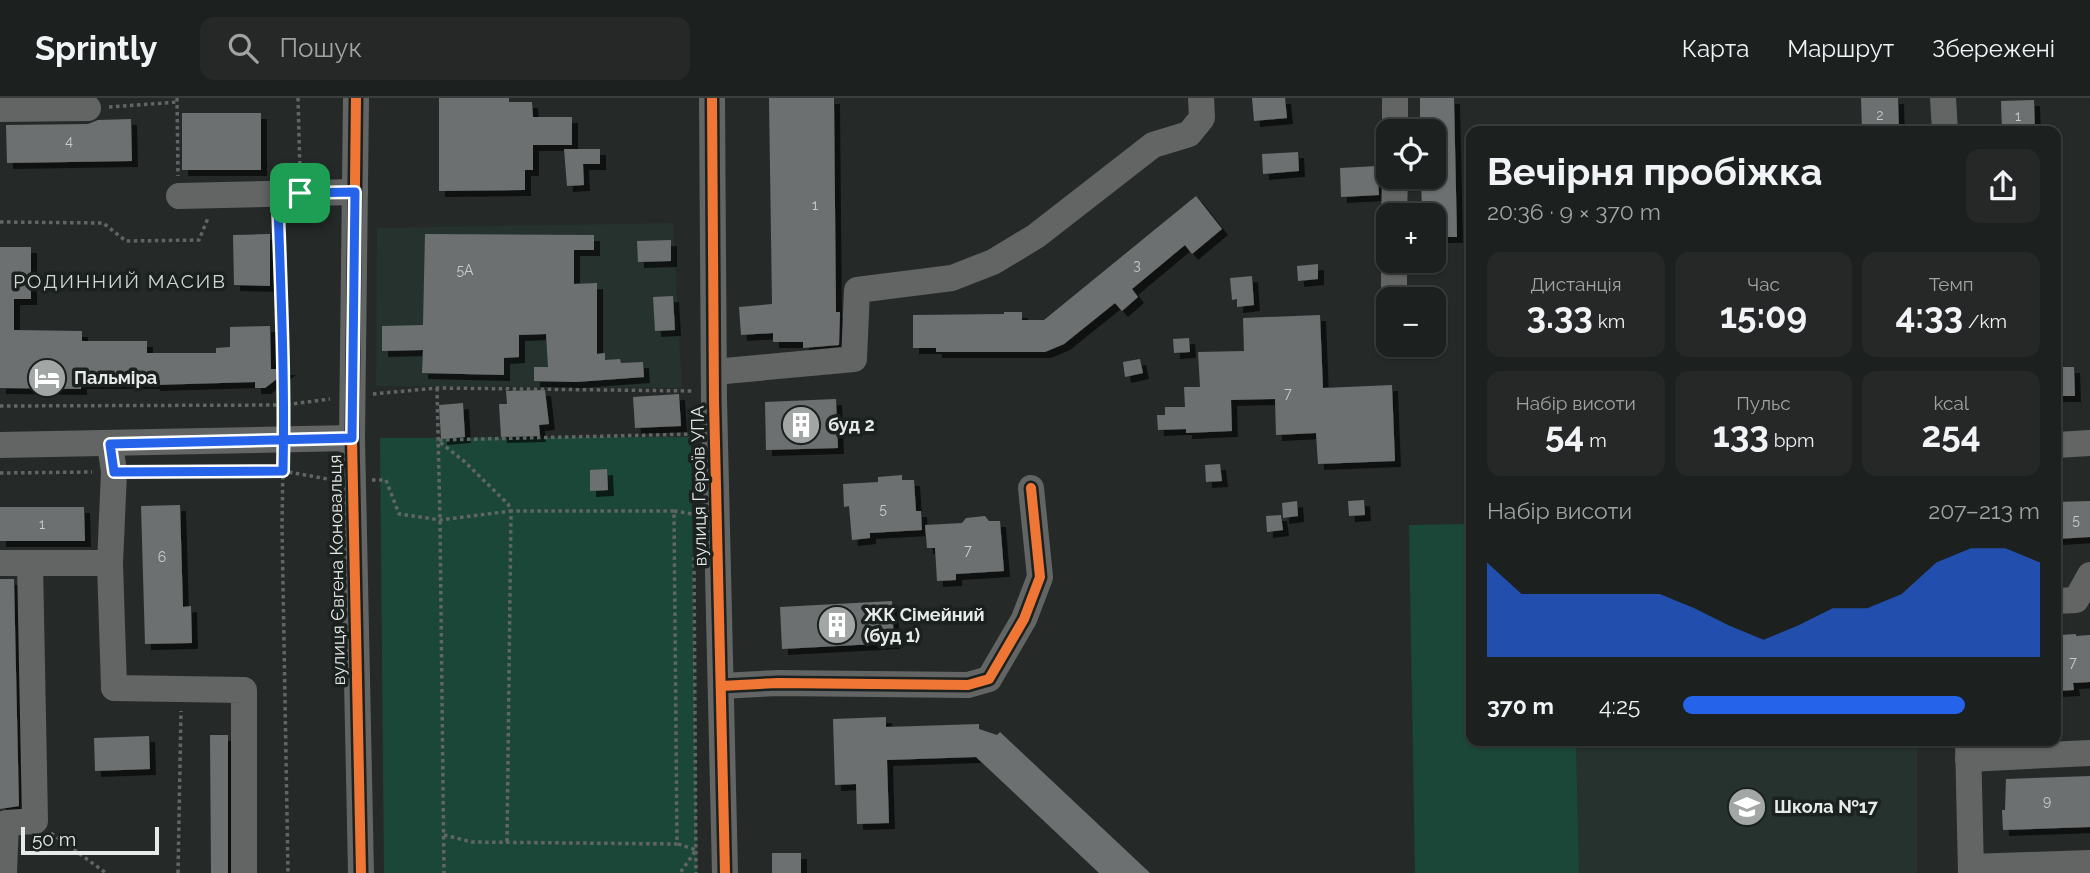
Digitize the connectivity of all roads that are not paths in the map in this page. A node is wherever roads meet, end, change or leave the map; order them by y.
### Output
1 (356, 98) edge
2 (712, 98) edge
3 (1201, 98) edge
4 (1395, 98) edge
5 (1943, 98) edge
6 (88, 108) road end
7 (0, 109) edge
8 (1395, 119) edge
9 (1945, 126) edge
10 (355, 192) junction
11 (179, 196) road end
12 (714, 372) junction
13 (352, 438) junction
14 (2090, 443) edge
15 (110, 444) junction
16 (0, 445) edge
17 (2061, 445) edge
18 (1031, 488) dead end
19 (0, 562) edge
20 (30, 563) junction
21 (110, 563) junction
22 (2090, 575) edge
23 (2061, 601) edge
24 (721, 686) junction
25 (1968, 750) edge
26 (2090, 753) edge
27 (2090, 863) edge
28 (1971, 870) edge
29 (4, 873) edge
30 (244, 873) edge
31 (361, 873) edge
32 (725, 873) edge

1 - 10 street, вулиця Євгена Коновальця
2 - 12 street, вулиця Героїв УПА
3 - 12 street
4 - 8 street
5 - 9 street
6 - 7 street
10 - 11 street
10 - 13 street, вулиця Євгена Коновальця
12 - 24 street, вулиця Героїв УПА
13 - 15 street
13 - 31 street, вулиця Євгена Коновальця
14 - 17 street
15 - 16 street
15 - 21 street
18 - 24 street
19 - 20 street
20 - 21 street
20 - 29 street
21 - 30 street
22 - 23 street
24 - 32 street, вулиця Героїв УПА
25 - 26 street
25 - 28 street
27 - 28 street

